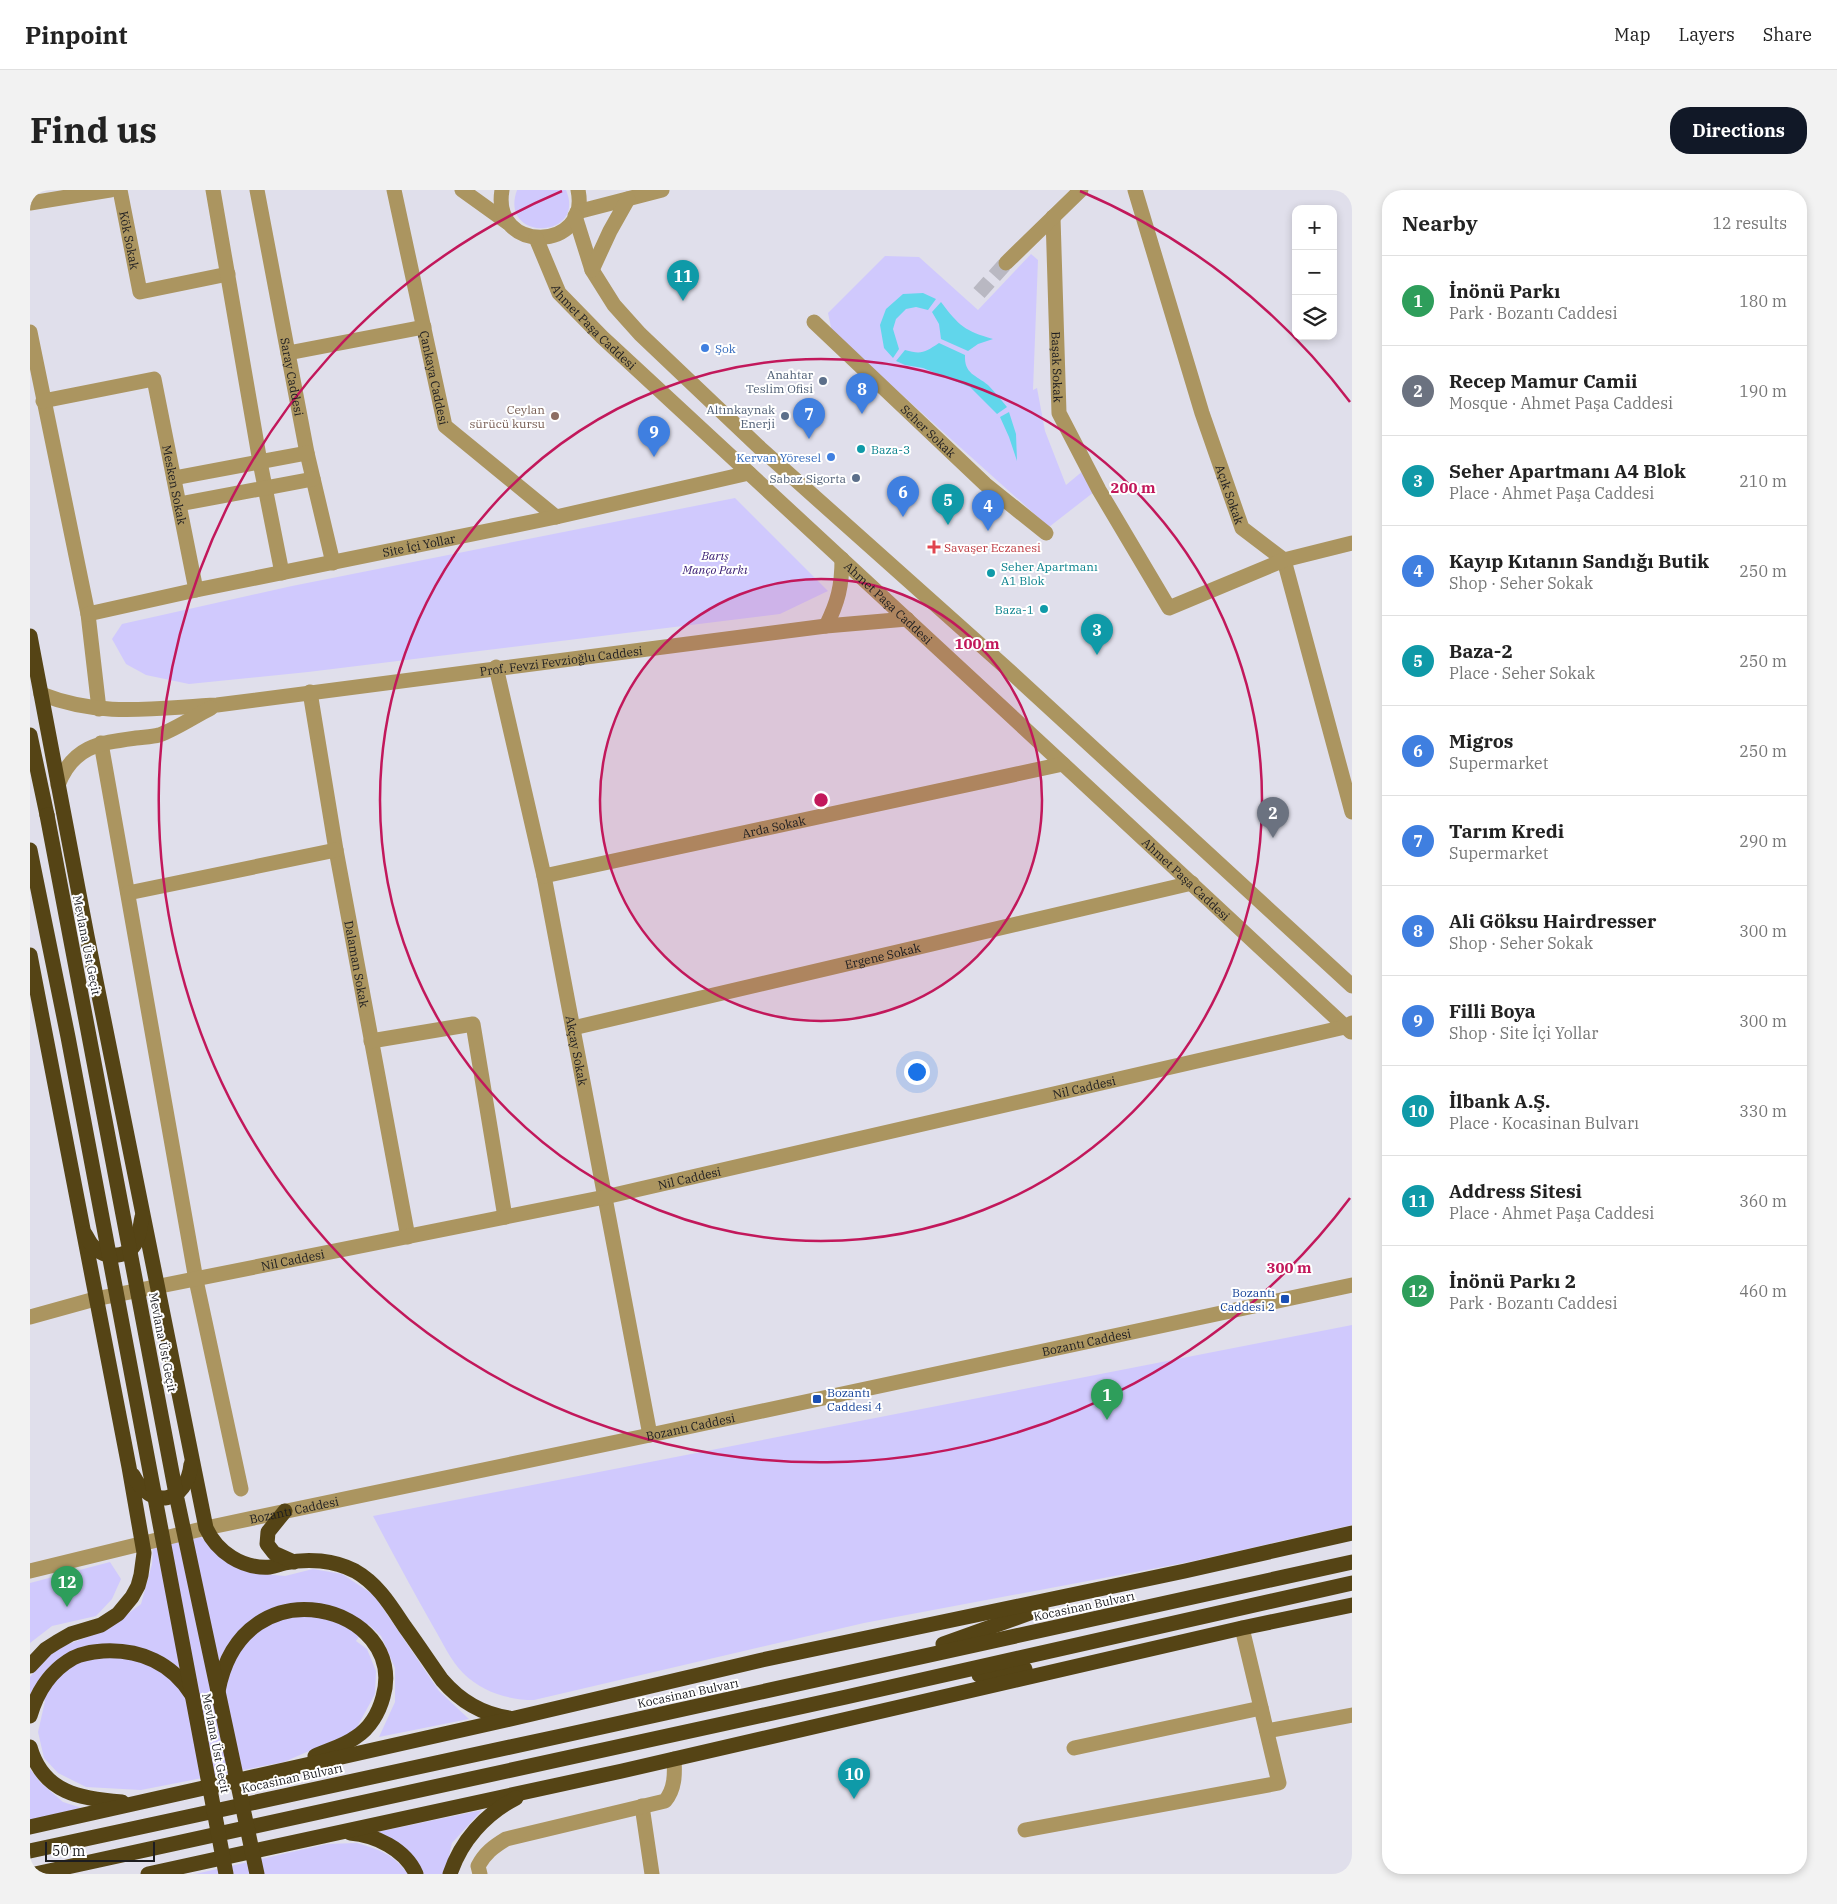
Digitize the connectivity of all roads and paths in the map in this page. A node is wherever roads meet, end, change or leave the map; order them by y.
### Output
1 (110, 190) edge
2 (120, 190) edge
3 (213, 190) edge
4 (257, 190) edge
5 (394, 190) edge
6 (462, 190) edge
7 (502, 190) edge
8 (578, 190) edge
9 (662, 190) edge
10 (1080, 190) edge
11 (1135, 190) edge
12 (628, 199) junction
13 (30, 203) edge
14 (576, 214) junction
15 (1053, 217) junction
16 (512, 225) junction
17 (536, 238) junction
18 (1006, 263) tunnel mouth
19 (592, 270) junction
20 (228, 274) junction
21 (814, 322) dead end
22 (424, 327) junction
23 (30, 332) edge
24 (288, 352) junction
25 (44, 401) junction
26 (307, 453) junction
27 (260, 462) junction
28 (749, 473) junction
29 (174, 478) junction
30 (313, 479) junction
31 (266, 488) junction
32 (179, 504) junction
33 (556, 517) junction
34 (1046, 533) dead end
35 (1352, 543) edge
36 (842, 559) junction
37 (1284, 560) junction
38 (333, 563) junction
39 (282, 573) junction
40 (196, 590) junction
41 (88, 614) junction
42 (907, 619) junction
43 (826, 626) junction
44 (30, 636) edge
45 (496, 667) junction
46 (310, 692) junction
47 (41, 694) junction
48 (217, 704) junction
49 (99, 709) junction
50 (30, 735) edge
51 (101, 743) junction
52 (1063, 764) junction
53 (58, 785) junction
54 (1351, 805) edge
55 (30, 850) edge
56 (336, 850) junction
57 (544, 876) junction
58 (1192, 883) junction
59 (128, 893) junction
60 (30, 955) edge
61 (1352, 986) edge
62 (573, 1028) junction
63 (1350, 1028) edge
64 (371, 1040) junction
65 (605, 1197) junction
66 (143, 1211) junction
67 (506, 1217) junction
68 (81, 1226) junction
69 (408, 1237) junction
70 (196, 1280) junction
71 (1352, 1285) edge
72 (159, 1287) junction
73 (95, 1300) junction
74 (30, 1317) edge
75 (650, 1435) junction
76 (192, 1456) junction
77 (129, 1467) junction
78 (241, 1489) dead end
79 (285, 1511) junction
80 (206, 1528) junction
81 (1352, 1533) edge
82 (143, 1543) junction
83 (294, 1562) junction
84 (1352, 1562) edge
85 (30, 1571) edge
86 (1352, 1583) edge
87 (1097, 1589) junction
88 (1352, 1605) edge
89 (1242, 1628) junction
90 (1112, 1658) junction
91 (30, 1666) edge
92 (882, 1666) junction
93 (888, 1687) junction
94 (218, 1691) junction
95 (192, 1695) junction
96 (1261, 1708) junction
97 (1352, 1715) edge
98 (30, 1716) edge
99 (516, 1718) junction
100 (1267, 1731) junction
101 (30, 1747) edge
102 (1074, 1748) dead end
103 (674, 1759) junction
104 (281, 1771) junction
105 (536, 1790) junction
106 (146, 1802) junction
107 (642, 1806) junction
108 (30, 1827) edge
109 (1025, 1830) dead end
110 (331, 1834) junction
111 (30, 1851) edge
112 (165, 1872) edge
113 (35, 1874) edge
114 (148, 1874) edge
115 (226, 1874) edge
116 (257, 1874) edge
117 (416, 1874) edge
118 (450, 1874) edge
119 (480, 1874) edge
120 (652, 1874) edge

1 - 13 street
2 - 20 street, Kök Sokak
3 - 20 street
4 - 24 street, Saray Caddesi
5 - 22 street, Çankaya Caddesi
6 - 16 street
7 - 16 street
8 - 14 street
9 - 12 street
10 - 15 street
11 - 37 street, Açık Sokak
12 - 14 street
12 - 19 street
14 - 17 street
14 - 19 street
15 - 18 street
15 - 37 street, Başak Sokak
16 - 17 street
17 - 28 street, Ahmet Paşa Caddesi
19 - 61 street
20 - 27 street
21 - 34 street, Seher Sokak
22 - 24 street
22 - 33 street, Çankaya Caddesi
23 - 25 street
24 - 26 street, Saray Caddesi
25 - 29 street, Mesken Sokak
25 - 41 street
26 - 27 street
26 - 30 street, Saray Caddesi
27 - 29 street
27 - 31 street
28 - 33 street, Site İçi Yollar
28 - 36 street, Ahmet Paşa Caddesi
29 - 32 street, Mesken Sokak
30 - 31 street
30 - 38 street, Saray Caddesi
31 - 32 street
31 - 39 street
32 - 40 street, Mesken Sokak
33 - 38 street, Site İçi Yollar
35 - 37 street
36 - 42 street, Ahmet Paşa Caddesi
36 - 43 street
37 - 54 street
38 - 39 street, Site İçi Yollar
39 - 40 street, Site İçi Yollar
40 - 41 street, Site İçi Yollar
41 - 49 street
42 - 43 street, Prof. Fevzi Fevzioğlu Caddesi
42 - 52 street, Ahmet Paşa Caddesi
43 - 45 street, Prof. Fevzi Fevzioğlu Caddesi
44 - 47 highway
45 - 46 street, Prof. Fevzi Fevzioğlu Caddesi
45 - 57 street, Akçay Sokak
46 - 48 street, Prof. Fevzi Fevzioğlu Caddesi
46 - 56 street, Dalaman Sokak
47 - 49 street, Prof. Fevzi Fevzioğlu Caddesi
47 - 53 highway
48 - 49 street, Prof. Fevzi Fevzioğlu Caddesi
48 - 51 street
50 - 94 highway, Mevlana Üst Geçit, bridge
51 - 53 street
51 - 59 street
52 - 57 street, Arda Sokak
52 - 58 street, Ahmet Paşa Caddesi
53 - 66 highway
55 - 95 highway, Mevlana Üst Geçit, bridge
56 - 59 street
56 - 64 street, Dalaman Sokak
57 - 62 street, Akçay Sokak
58 - 62 street, Ergene Sokak
58 - 63 street, Ahmet Paşa Caddesi
59 - 70 street
60 - 68 highway
62 - 65 street, Akçay Sokak
63 - 65 street, Nil Caddesi
64 - 67 street
64 - 69 street, Dalaman Sokak
65 - 67 street, Nil Caddesi
65 - 75 street, Akçay Sokak
66 - 68 highway
66 - 72 highway
67 - 69 street, Nil Caddesi
68 - 73 highway
69 - 70 street, Nil Caddesi
70 - 72 street, Nil Caddesi
70 - 78 street
71 - 75 street, Bozantı Caddesi
72 - 73 street, Nil Caddesi
72 - 76 highway
73 - 74 street, Nil Caddesi
73 - 77 highway
75 - 79 street, Bozantı Caddesi
76 - 77 highway
76 - 80 highway
77 - 82 highway
79 - 80 street, Bozantı Caddesi
79 - 83 highway
80 - 82 street, Bozantı Caddesi
80 - 83 highway
81 - 87 highway
82 - 85 street, Bozantı Caddesi
82 - 91 highway
83 - 99 highway
84 - 92 highway, Kocasinan Bulvarı
86 - 93 highway
87 - 92 highway
87 - 99 highway
88 - 89 highway
89 - 90 highway
89 - 96 street
90 - 93 highway
90 - 103 highway
92 - 111 highway, Kocasinan Bulvarı
93 - 113 highway
94 - 104 highway
94 - 116 highway, Mevlana Üst Geçit, bridge
95 - 98 highway
95 - 115 highway, Mevlana Üst Geçit, bridge
96 - 100 street
96 - 102 street
97 - 100 street
99 - 104 highway
100 - 109 street
101 - 106 highway
103 - 105 highway
103 - 107 street
104 - 106 highway
105 - 110 highway
105 - 118 highway
106 - 108 highway
107 - 119 street
107 - 120 street
110 - 112 highway
110 - 117 highway
112 - 114 highway

